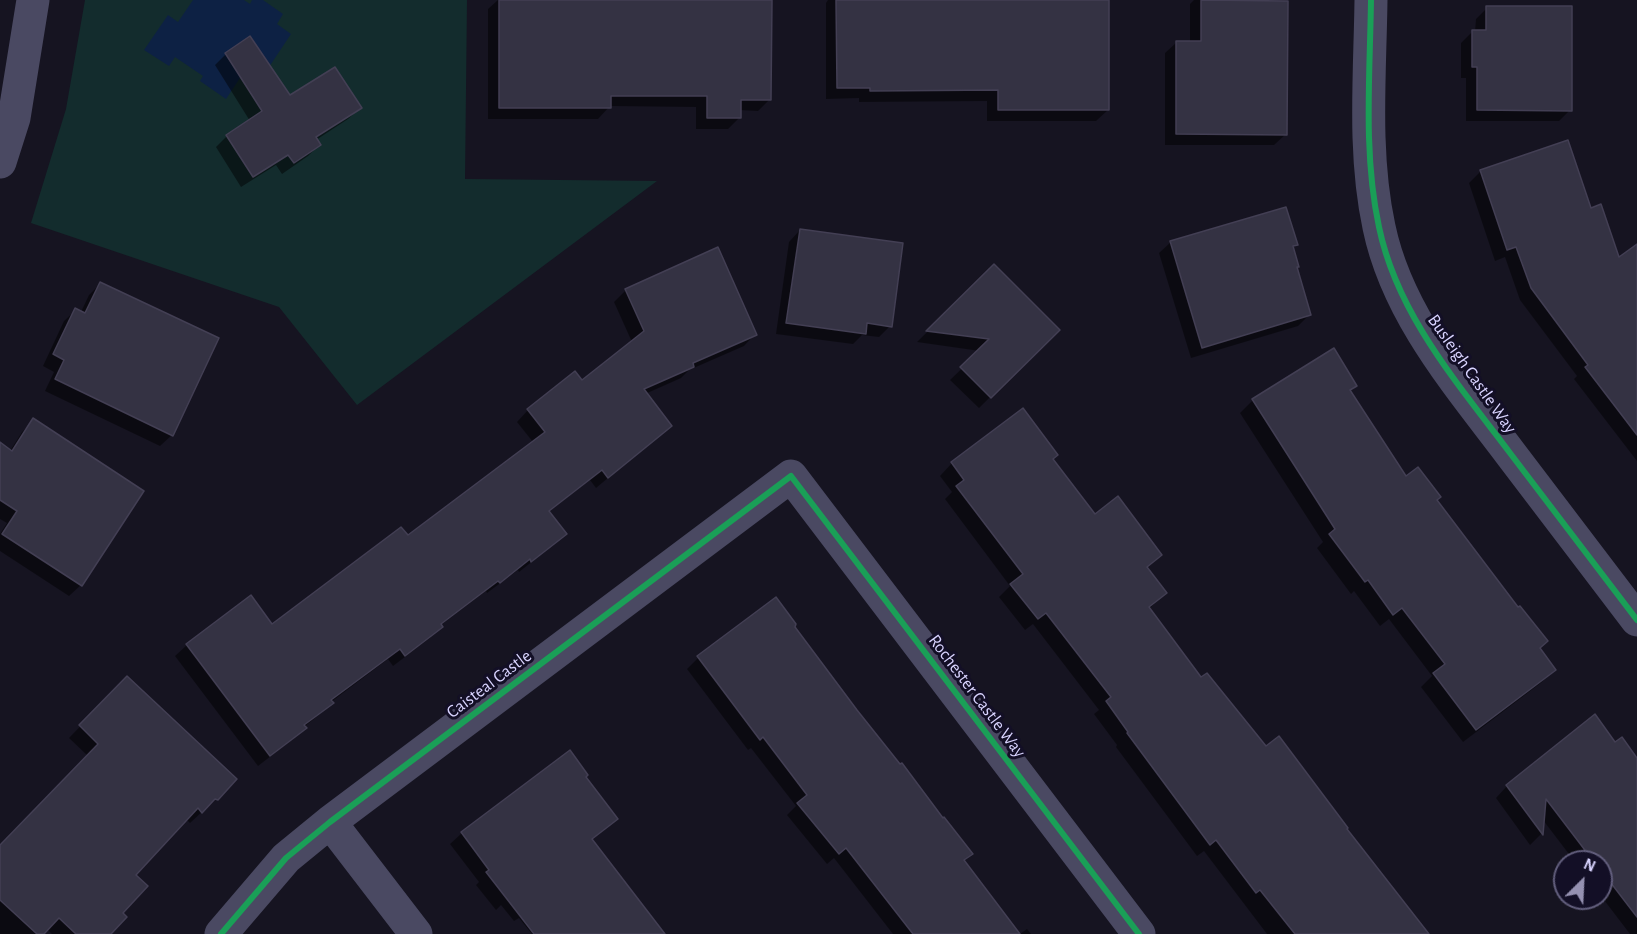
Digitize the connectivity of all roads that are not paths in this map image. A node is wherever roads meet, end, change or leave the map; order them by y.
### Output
1 (33, 0) edge
2 (1371, 0) edge
3 (0, 162) edge
4 (791, 476) joint
5 (1637, 620) edge
6 (330, 822) junction
7 (221, 934) edge
8 (416, 934) edge
9 (1139, 934) edge

1 - 3 street
2 - 5 street, Busleigh Castle Way
4 - 6 street, Caisteal Castle
4 - 9 street, Rochester Castle Way
6 - 7 street, Caisteal Castle
6 - 8 street

